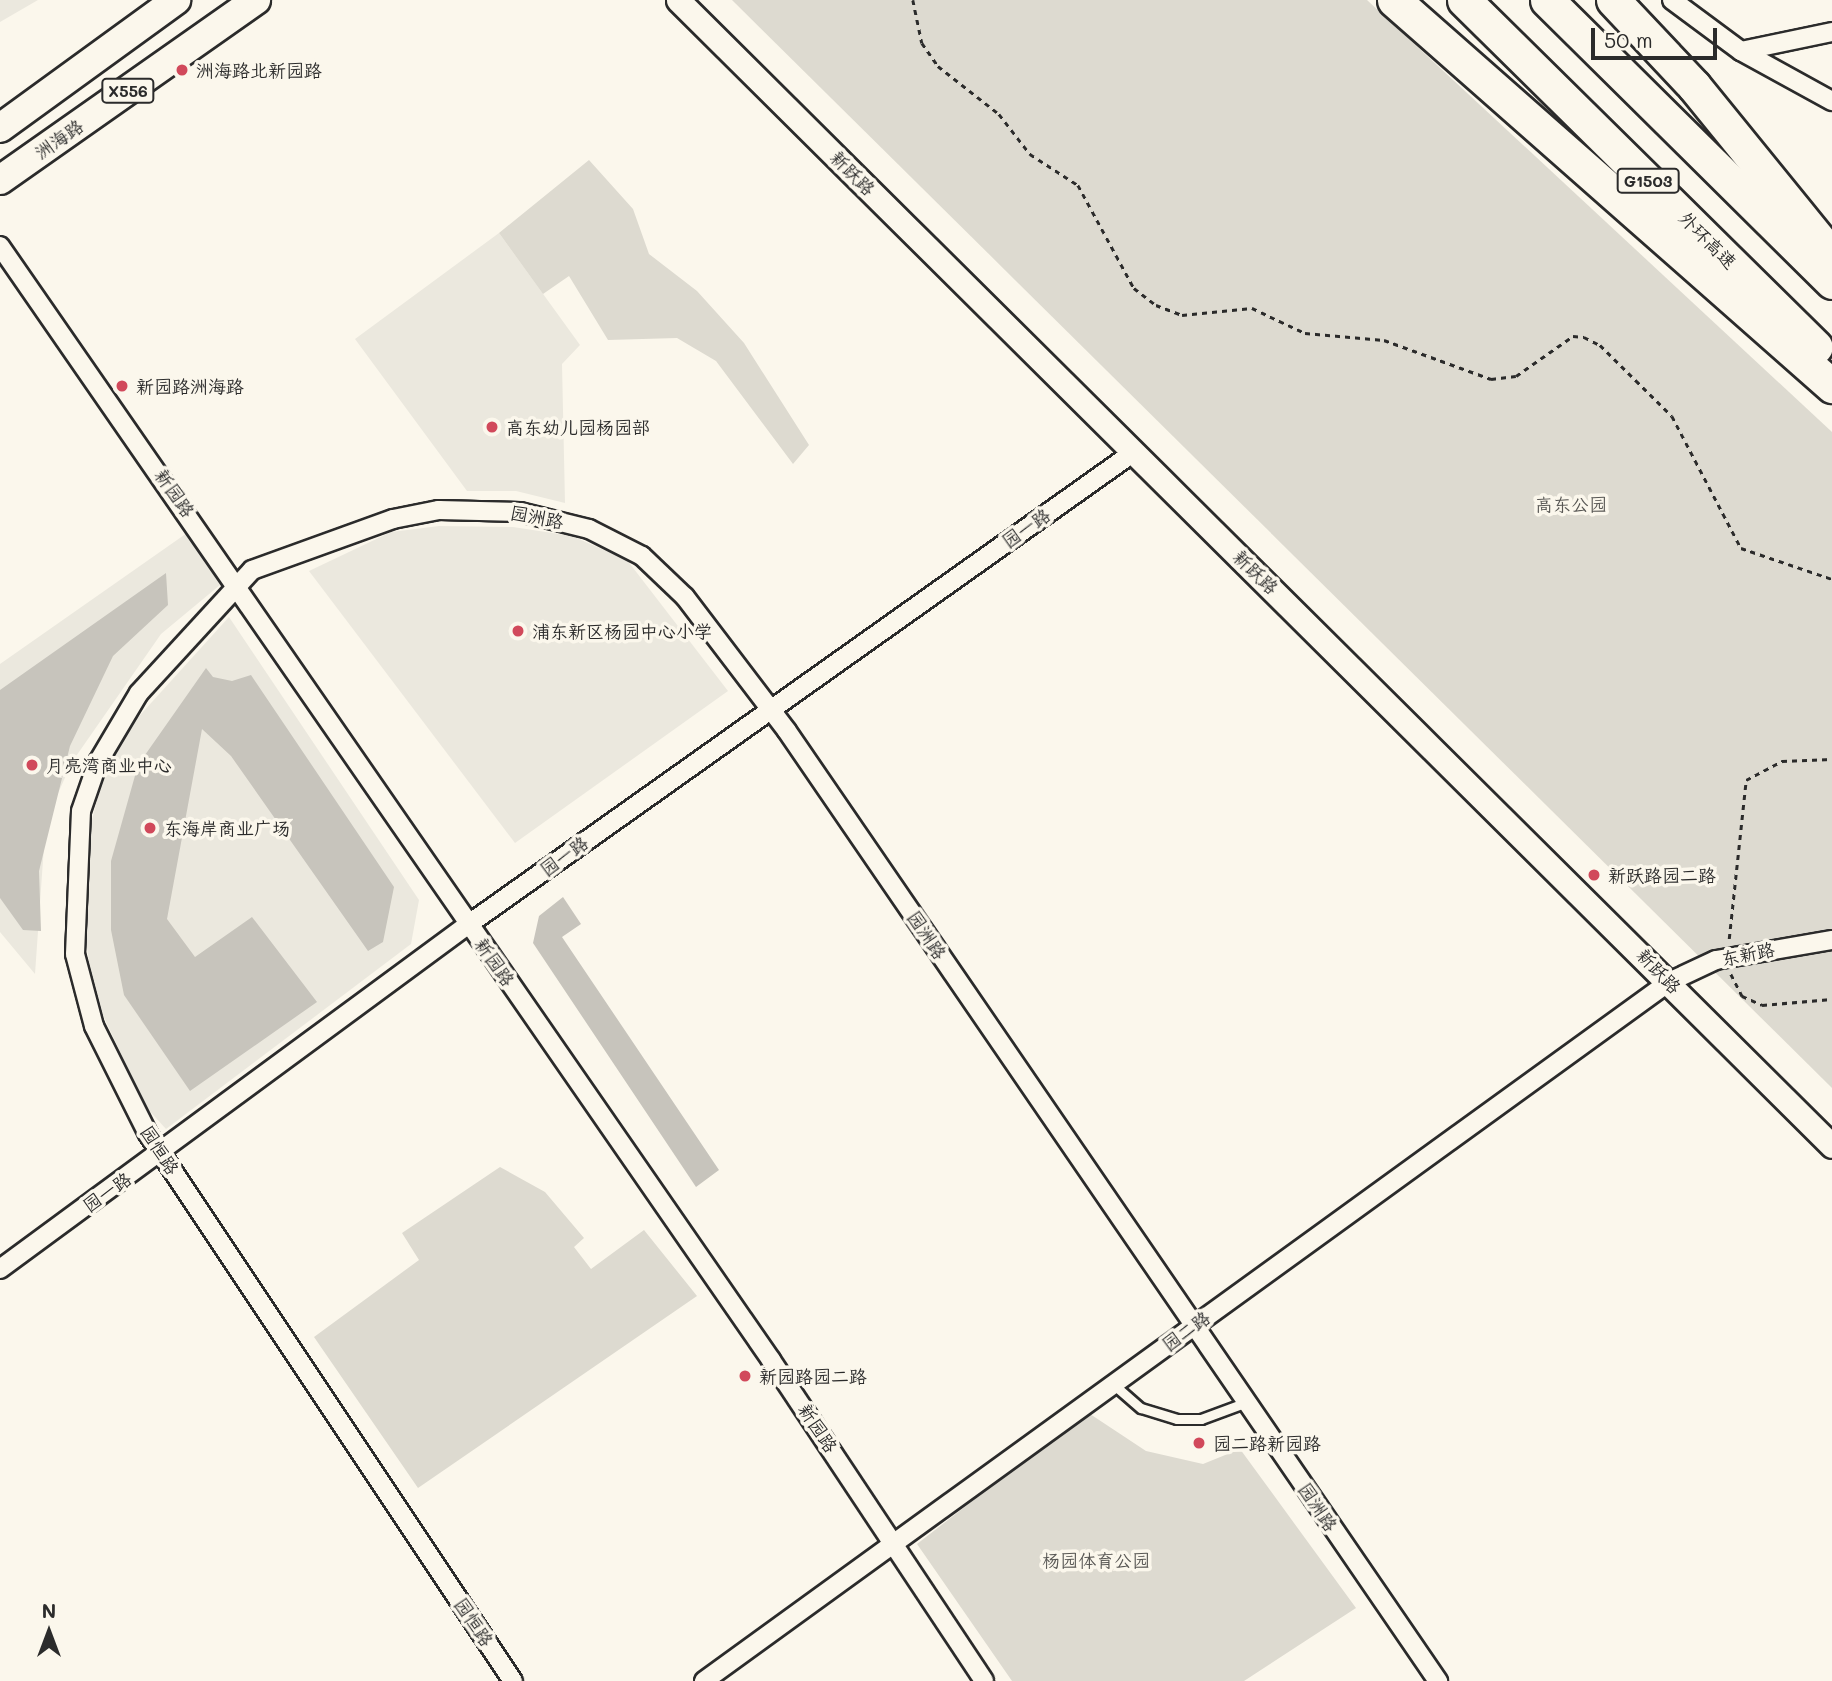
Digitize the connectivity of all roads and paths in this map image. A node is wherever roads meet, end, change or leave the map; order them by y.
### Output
1 (176, 0) edge
2 (256, 0) edge
3 (678, 0) edge
4 (913, 0) edge
5 (1394, 0) edge
6 (1464, 0) edge
7 (1547, 0) edge
8 (1613, 0) edge
9 (1672, 0) edge
10 (1832, 32) edge
11 (1741, 51) junction
12 (1832, 101) edge
13 (0, 128) edge
14 (0, 180) edge
15 (0, 246) edge
16 (1832, 256) edge
17 (1832, 282) edge
18 (1832, 364) edge
19 (1832, 386) edge
20 (1134, 452) junction
21 (1832, 579) edge
22 (238, 584) junction
23 (769, 709) junction
24 (1832, 760) edge
25 (469, 924) junction
26 (1832, 940) edge
27 (1730, 957) junction
28 (1669, 982) junction
29 (1832, 999) edge
30 (1832, 1146) edge
31 (161, 1154) junction
32 (0, 1269) edge
33 (1194, 1325) junction
34 (1114, 1384) junction
35 (1247, 1402) junction
36 (892, 1546) junction
37 (513, 1681) edge
38 (704, 1681) edge
39 (984, 1681) edge
40 (1438, 1681) edge

1 - 13 main road, X556
2 - 14 main road, 洲海路 / X556
3 - 20 street, 新跃路
4 - 21 path
5 - 19 highway
6 - 18 highway, 外环高速 / G1503
7 - 17 highway, G1503
8 - 16 highway
9 - 11 street
10 - 11 street
11 - 12 street
15 - 22 street, 新园路
20 - 23 street, 园一路
20 - 28 street, 新跃路
22 - 23 street, 园洲路
22 - 25 street, 新园路
22 - 31 street, 园恒路
23 - 25 street, 园一路
23 - 33 street, 园洲路
24 - 27 path
25 - 31 street, 园一路
25 - 36 street, 新园路
26 - 27 street, 东新路
27 - 28 street, 东新路
27 - 29 path
28 - 30 street, 新跃路
28 - 33 street, 园二路
31 - 32 street, 园一路
31 - 37 street, 园恒路
33 - 34 street, 园二路
33 - 35 street, 园洲路
34 - 35 lane
34 - 36 street, 园二路
35 - 40 street, 园洲路
36 - 38 street, 园二路
36 - 39 street, 新园路

